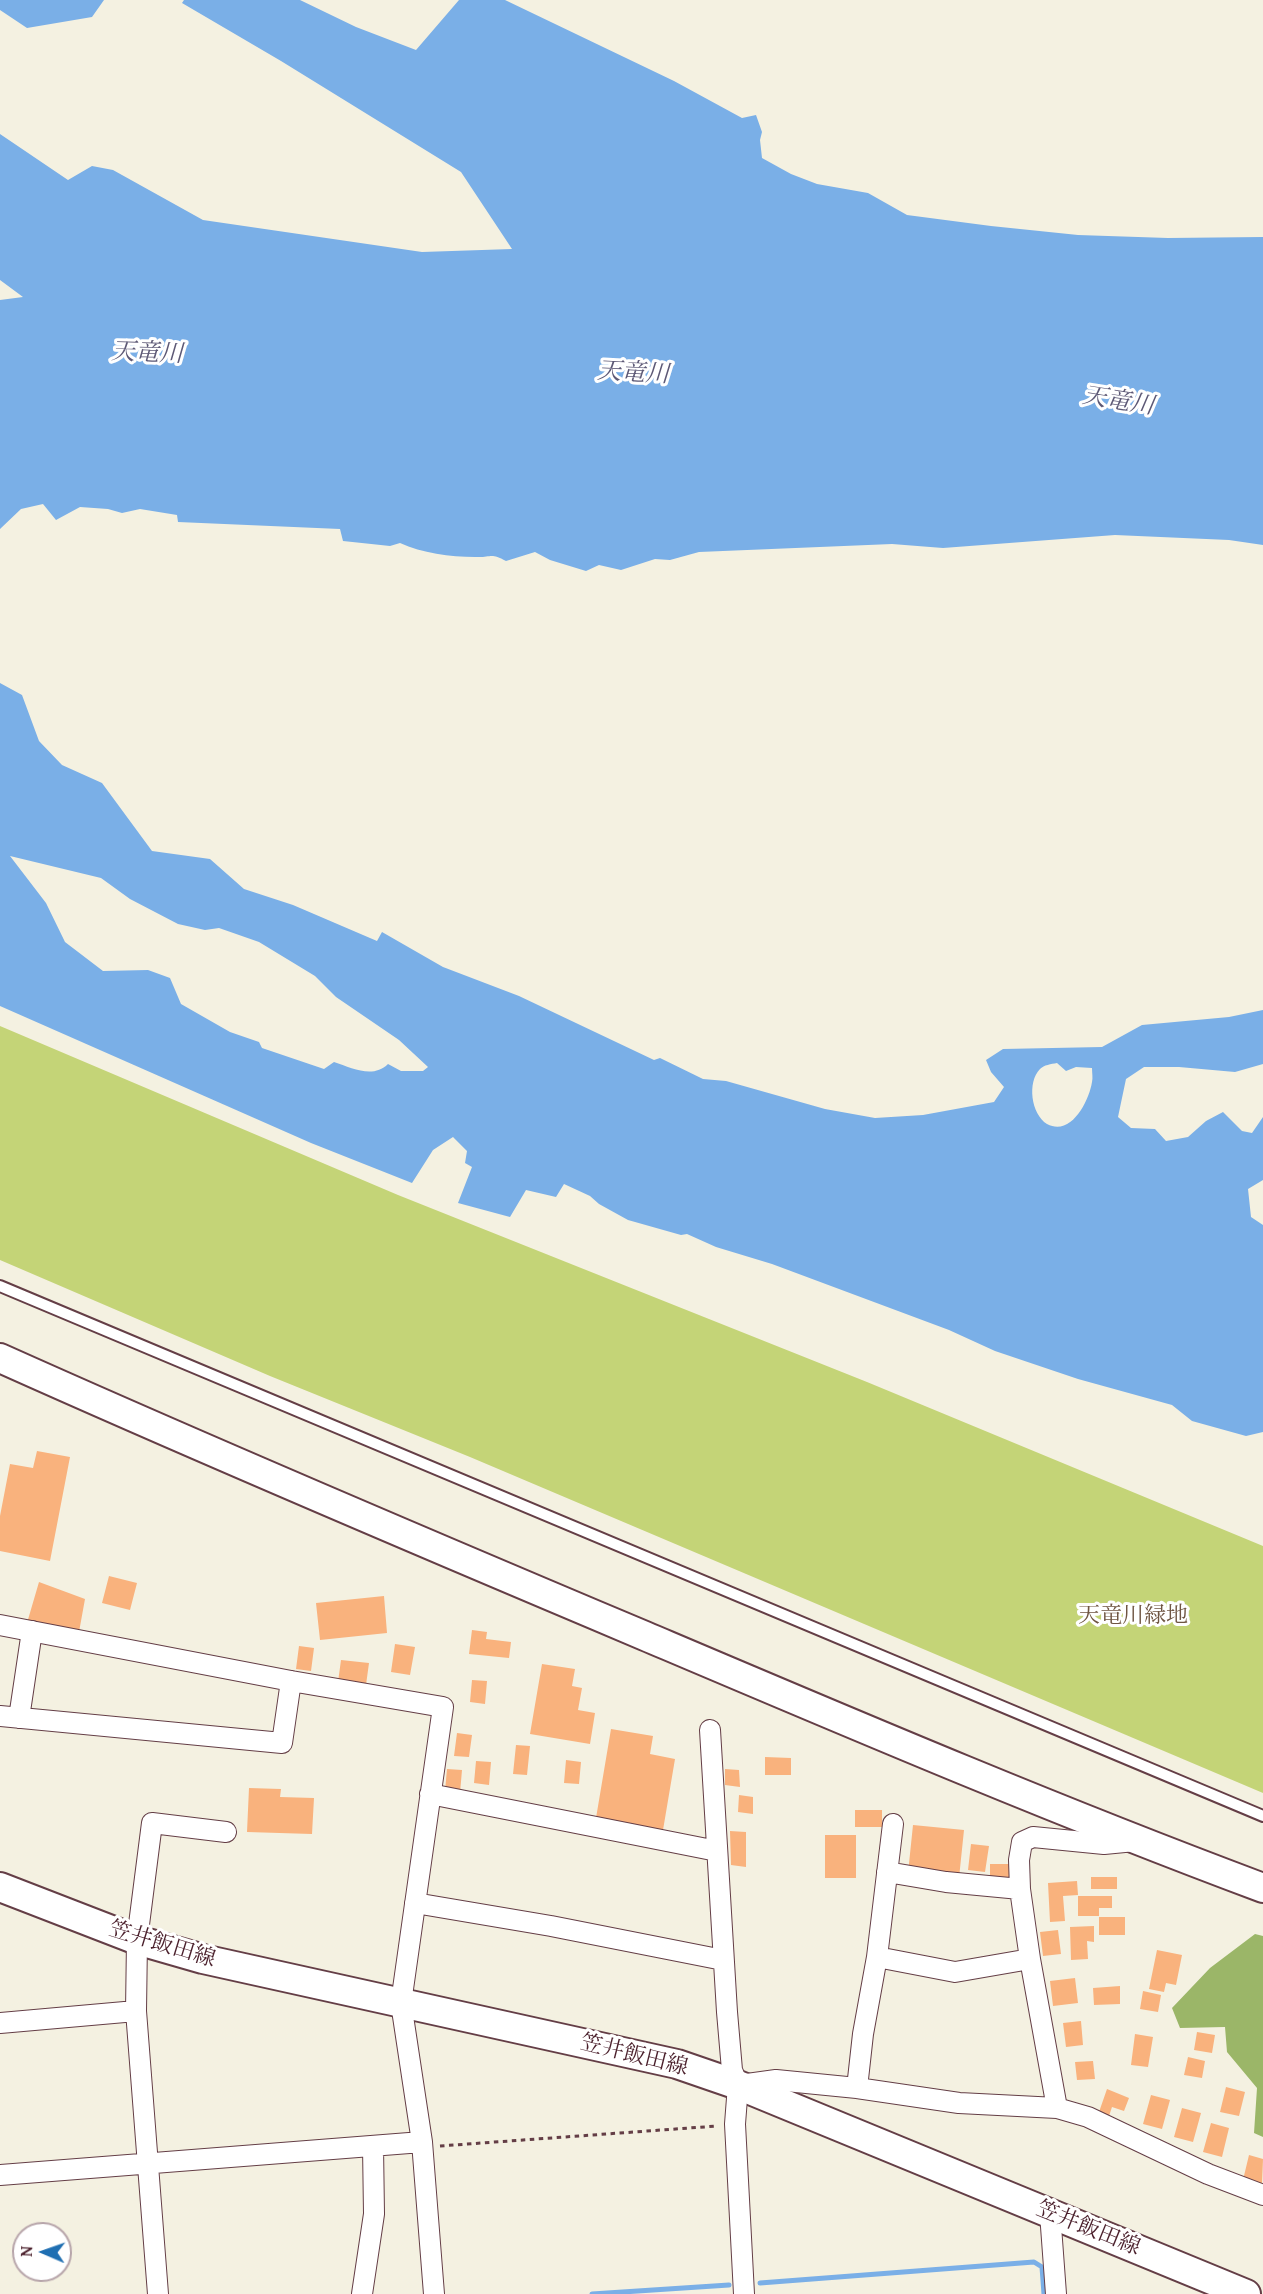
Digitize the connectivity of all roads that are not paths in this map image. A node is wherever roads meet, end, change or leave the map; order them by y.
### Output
1 (0, 1286) edge
2 (0, 1358) edge
3 (0, 1625) edge
4 (32, 1631) junction
5 (291, 1681) junction
6 (9, 1717) edge
7 (710, 1730) dead end
8 (430, 1794) junction
9 (1263, 1816) edge
10 (893, 1824) dead end
11 (226, 1832) dead end
12 (1136, 1841) junction
13 (717, 1851) junction
14 (887, 1872) junction
15 (0, 1887) edge
16 (1263, 1888) edge
17 (1020, 1889) junction
18 (415, 1903) junction
19 (137, 1940) junction
20 (877, 1957) junction
21 (1030, 1959) junction
22 (723, 1960) junction
23 (401, 2003) junction
24 (136, 2011) junction
25 (0, 2023) edge
26 (738, 2085) junction
27 (857, 2088) junction
28 (1057, 2108) junction
29 (423, 2144) junction
30 (373, 2146) junction
31 (148, 2164) junction
32 (0, 2175) edge
33 (1263, 2195) edge
34 (1050, 2213) junction
35 (158, 2294) edge
36 (362, 2294) edge
37 (434, 2294) edge
38 (744, 2294) edge
39 (1056, 2294) edge
40 (1246, 2294) edge

1 - 9 lane
2 - 12 street
3 - 4 street
4 - 5 street
4 - 6 street
5 - 6 street
5 - 8 street
7 - 13 street
8 - 13 street
8 - 18 street
10 - 14 street
11 - 19 street
12 - 16 street
12 - 17 street
13 - 22 street
14 - 17 street
14 - 20 street
15 - 19 street, 笠井飯田線
17 - 21 street
18 - 22 street
18 - 23 street
19 - 23 street, 笠井飯田線
19 - 24 street
20 - 21 street
20 - 27 street
21 - 28 street
22 - 26 street
23 - 26 street, 笠井飯田線
23 - 29 street
24 - 25 street
24 - 31 street
26 - 27 street
26 - 34 street, 笠井飯田線
26 - 38 street
27 - 28 street
28 - 33 street
29 - 30 street
29 - 37 street
30 - 31 street
30 - 36 street
31 - 32 street
31 - 35 street
34 - 39 street
34 - 40 street, 笠井飯田線

